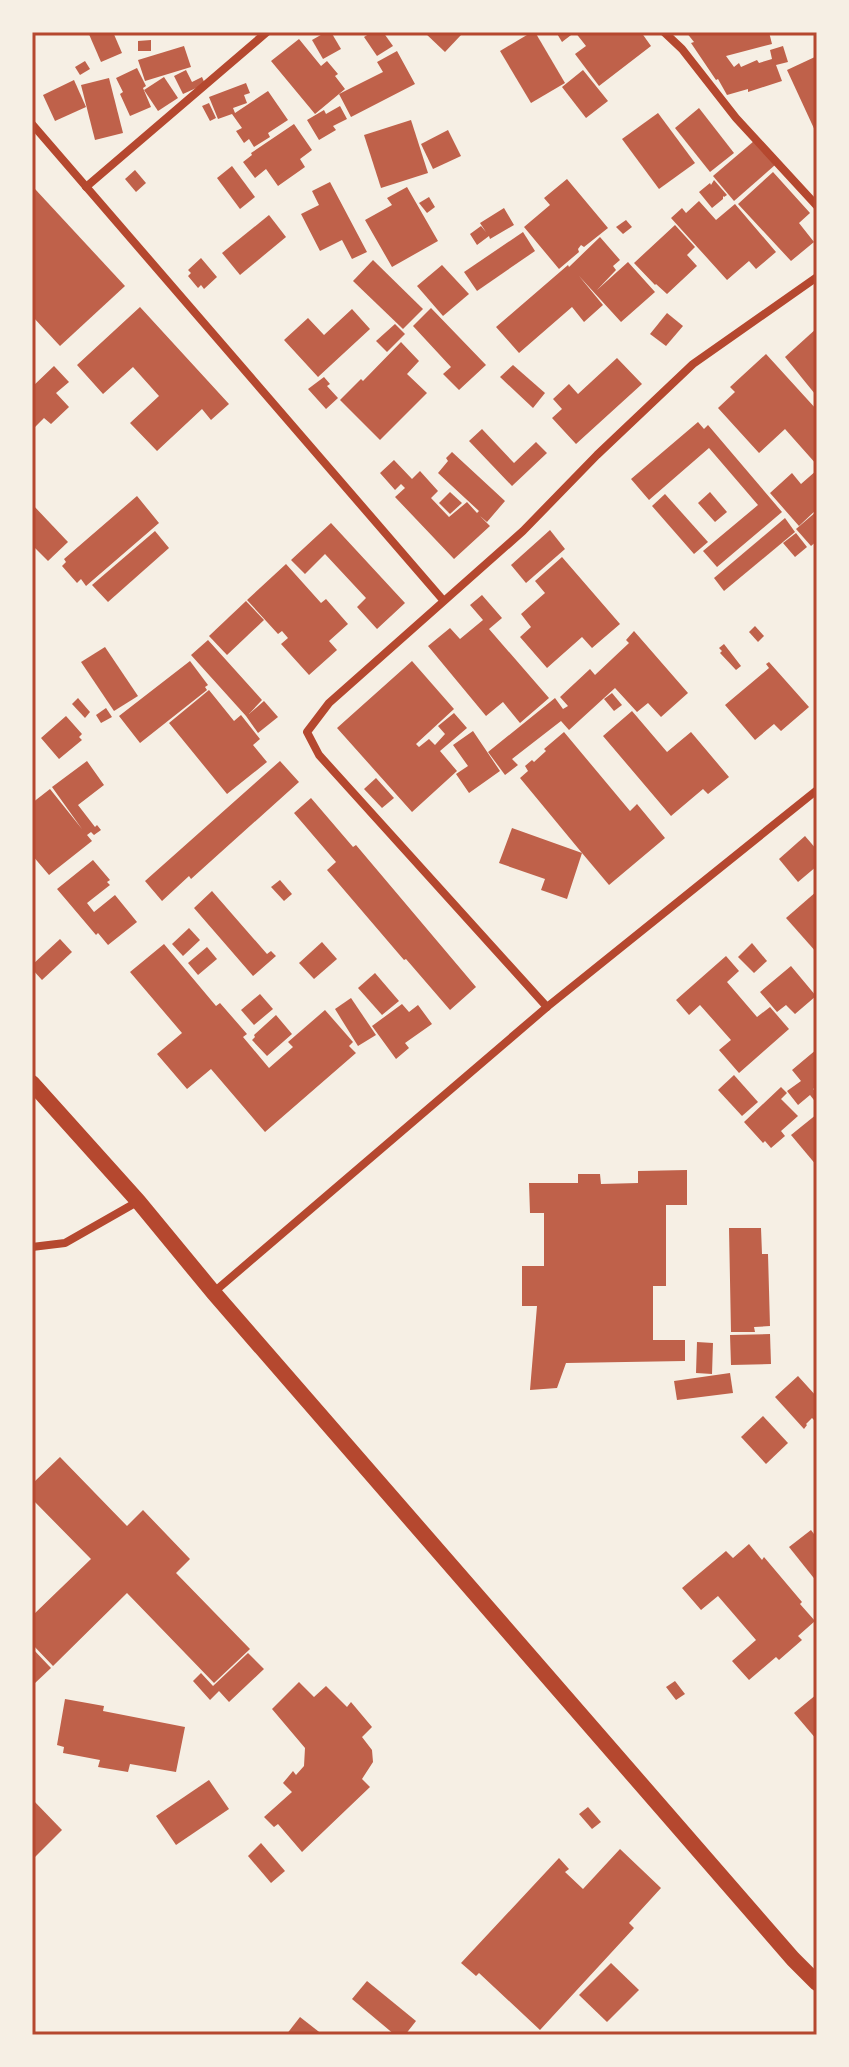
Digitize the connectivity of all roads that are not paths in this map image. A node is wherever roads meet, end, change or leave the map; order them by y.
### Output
1 (267, 32) edge
2 (664, 32) edge
3 (32, 124) edge
4 (86, 187) junction
5 (817, 206) edge
6 (817, 277) edge
7 (443, 600) junction
8 (817, 790) edge
9 (547, 1007) junction
10 (32, 1083) edge
11 (138, 1201) junction
12 (32, 1247) edge
13 (213, 1292) junction
14 (817, 1983) edge

1 - 4 street
2 - 5 street
3 - 4 street
4 - 7 street
6 - 7 street
7 - 9 street
8 - 9 street
9 - 13 street
10 - 11 main road
11 - 12 street
11 - 13 main road
13 - 14 main road

